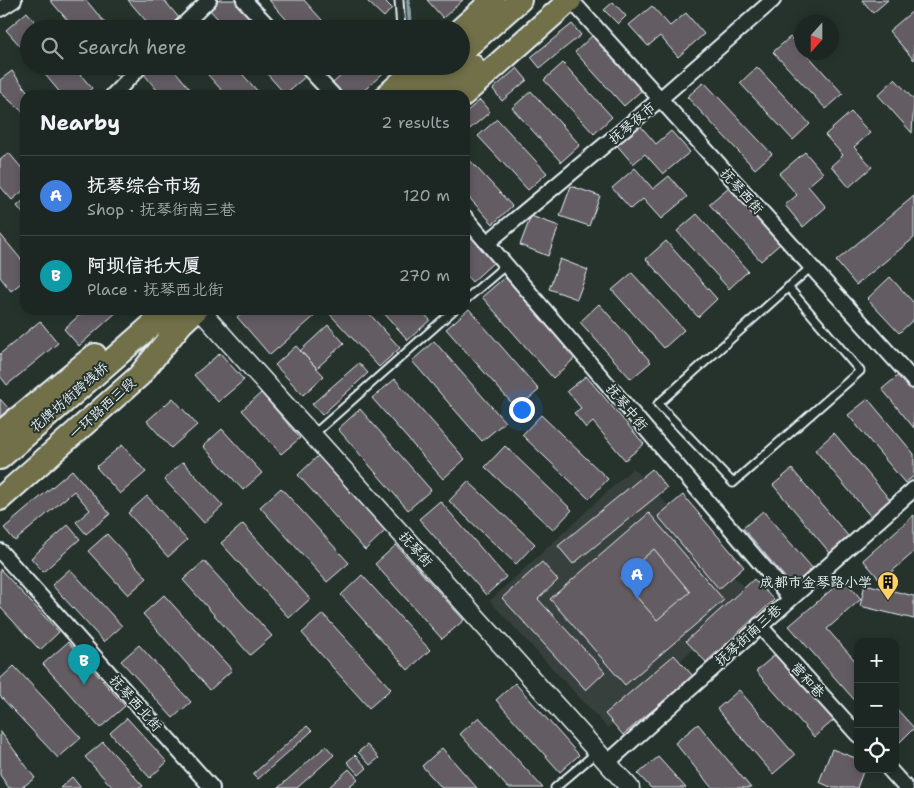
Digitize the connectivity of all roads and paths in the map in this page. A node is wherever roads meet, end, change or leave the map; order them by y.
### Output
1 (14, 0) edge
2 (209, 0) edge
3 (244, 0) edge
4 (399, 0) edge
5 (493, 0) edge
6 (520, 0) edge
7 (546, 0) edge
8 (570, 0) edge
9 (773, 0) edge
10 (0, 9) edge
11 (188, 20) edge
12 (263, 20) edge
13 (400, 20) edge
14 (470, 21) edge
15 (470, 44) edge
16 (470, 68) edge
17 (132, 75) edge
18 (314, 75) edge
19 (462, 75) edge
20 (410, 77) edge
21 (118, 90) edge
22 (328, 90) edge
23 (393, 90) edge
24 (446, 90) edge
25 (469, 90) edge
26 (660, 99) junction
27 (470, 223) edge
28 (487, 243) junction
29 (506, 265) junction
30 (811, 267) junction
31 (788, 287) junction
32 (470, 296) edge
33 (173, 315) edge
34 (180, 315) edge
35 (181, 315) edge
36 (184, 315) edge
37 (448, 315) edge
38 (121, 363) junction
39 (914, 381) edge
40 (0, 433) edge
41 (314, 434) junction
42 (0, 458) edge
43 (0, 479) edge
44 (914, 489) edge
45 (0, 499) edge
46 (0, 551) edge
47 (790, 598) junction
48 (759, 625) junction
49 (854, 731) edge
50 (602, 757) junction
51 (893, 773) edge
52 (212, 788) edge
53 (555, 788) edge
54 (630, 788) edge
55 (906, 788) edge

1 - 10 street
2 - 11 street
3 - 12 street
4 - 13 lane
5 - 14 main road
6 - 15 main road
7 - 16 main road
8 - 25 main road
8 - 26 street, 抚琴西街
9 - 26 street, 抚琴夜市
17 - 21 street
18 - 22 street
19 - 24 main road
20 - 23 main road
26 - 28 street, 抚琴夜市
26 - 30 street, 抚琴西街
27 - 28 street, 抚琴中街
28 - 29 street, 抚琴中街
29 - 32 lane
29 - 47 street, 抚琴中街
30 - 31 lane
30 - 39 street, 抚琴西街
31 - 31 lane
33 - 40 main road
34 - 38 main road
35 - 45 main road, 一环路西三段
36 - 41 street, 抚琴街
37 - 41 lane
38 - 42 main road, 花牌坊街跨线桥
38 - 43 main road, 花牌坊街跨线桥
41 - 50 street, 抚琴街
44 - 47 street, 抚琴街南三巷
46 - 52 street, 抚琴西北街
47 - 48 street, 抚琴街南三巷
48 - 49 street, 营和巷
48 - 50 street, 抚琴街南三巷
50 - 53 lane
50 - 54 street, 抚琴街
51 - 55 street

